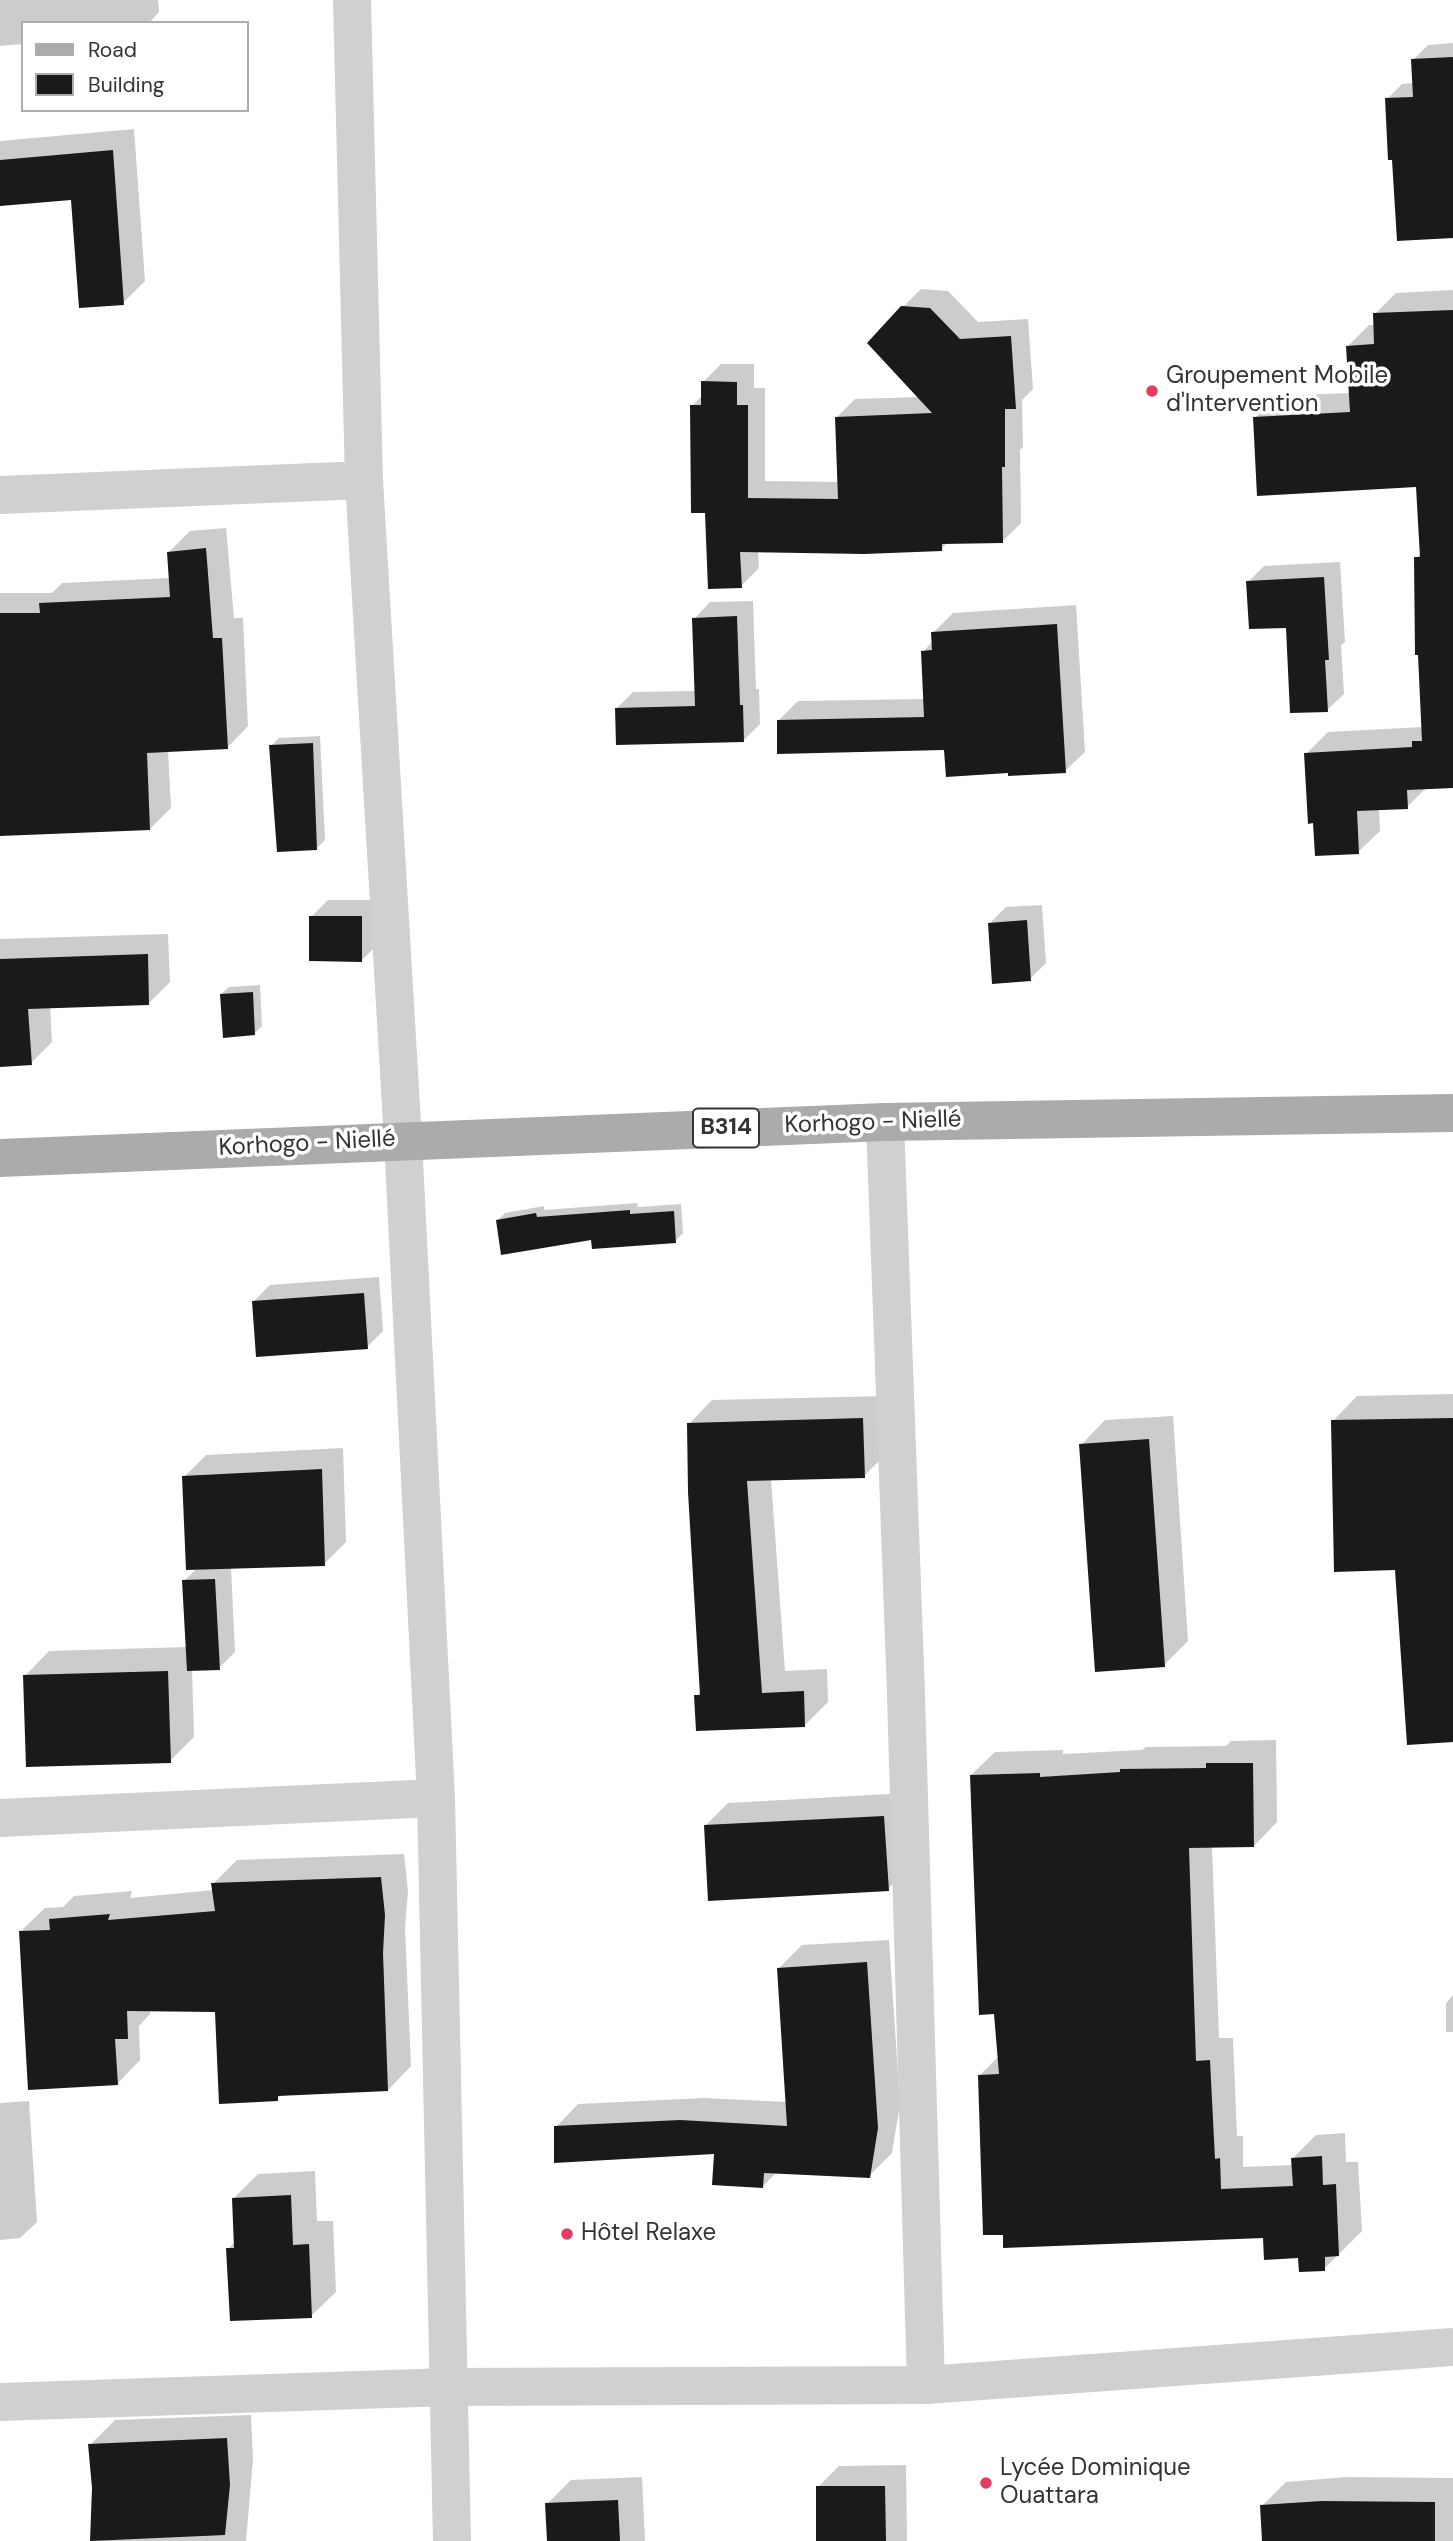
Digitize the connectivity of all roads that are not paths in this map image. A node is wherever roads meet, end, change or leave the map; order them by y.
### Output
1 (352, 0) edge
2 (364, 480) junction
3 (0, 495) edge
4 (1453, 1113) edge
5 (885, 1122) junction
6 (403, 1140) junction
7 (0, 1158) edge
8 (436, 1798) junction
9 (0, 1818) edge
10 (1453, 2347) edge
11 (926, 2385) junction
12 (449, 2387) junction
13 (0, 2402) edge
14 (452, 2541) edge

1 - 2 street
2 - 3 street
2 - 6 street
4 - 5 main road, Korhogo - Niellé / B314
5 - 6 main road, Korhogo - Niellé / B314
5 - 11 street
6 - 7 main road, Korhogo - Niellé / B314
6 - 8 street
8 - 9 street
8 - 12 street
10 - 11 street
11 - 12 street
12 - 13 street
12 - 14 street

